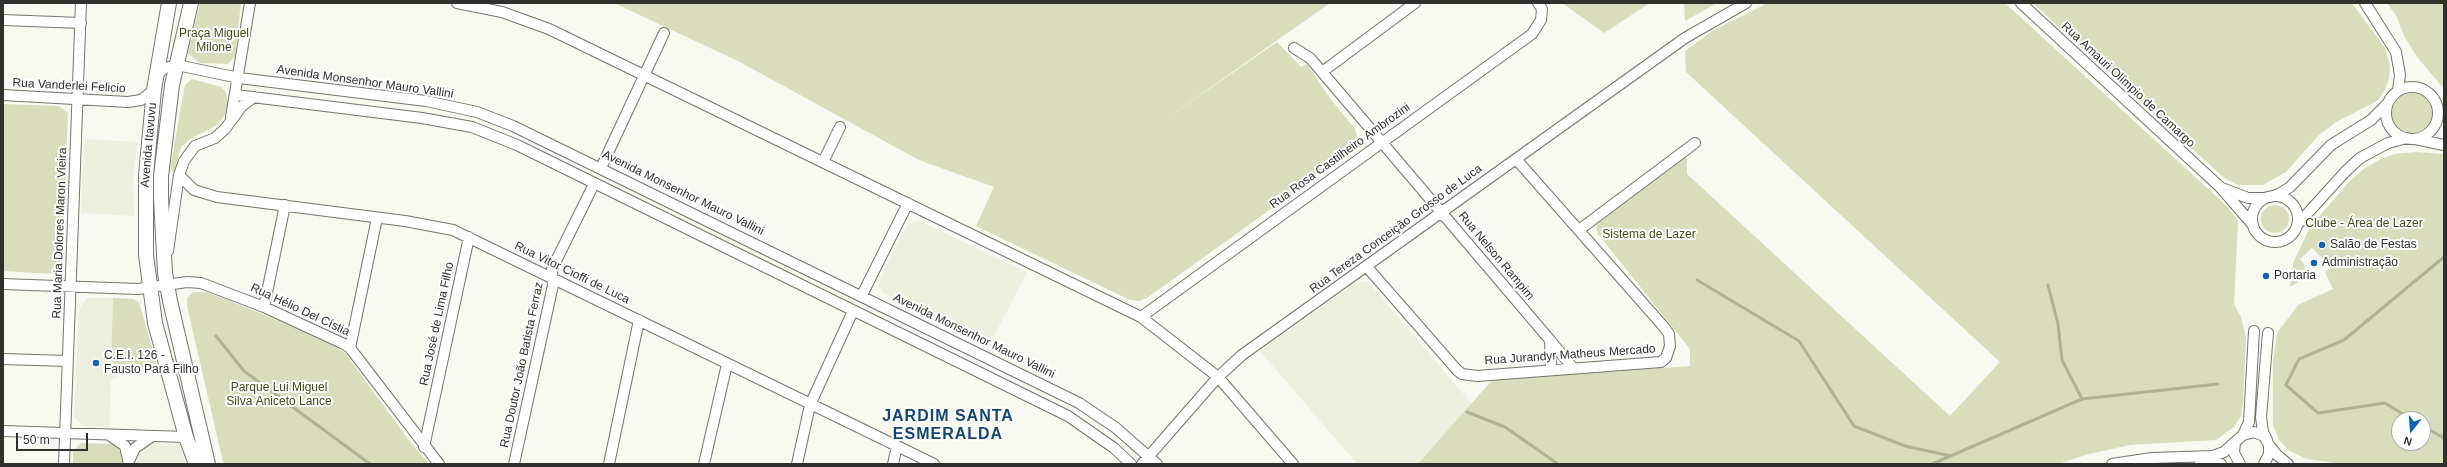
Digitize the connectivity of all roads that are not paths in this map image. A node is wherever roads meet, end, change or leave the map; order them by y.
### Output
1 (81, 3) edge
2 (169, 3) edge
3 (191, 3) edge
4 (250, 3) edge
5 (457, 3) edge
6 (1415, 3) edge
7 (1746, 3) edge
8 (2021, 3) edge
9 (2365, 3) edge
10 (1540, 6) edge
11 (503, 8) edge
12 (3, 20) edge
13 (81, 23) junction
14 (664, 33) dead end
15 (1294, 48) dead end
16 (176, 65) junction
17 (1322, 72) junction
18 (157, 74) junction
19 (645, 75) junction
20 (239, 78) junction
21 (154, 90) junction
22 (2398, 91) junction
23 (3, 95) edge
24 (236, 95) junction
25 (254, 97) junction
26 (2433, 98) junction
27 (78, 99) junction
28 (2389, 101) junction
29 (2444, 108) edge
30 (230, 123) junction
31 (840, 127) dead end
32 (2410, 138) junction
33 (1380, 142) junction
34 (1695, 143) dead end
35 (2444, 144) edge
36 (1516, 159) junction
37 (823, 162) junction
38 (601, 168) junction
39 (179, 175) junction
40 (594, 184) junction
41 (2218, 186) junction
42 (2268, 197) junction
43 (908, 203) junction
44 (285, 205) junction
45 (1441, 211) junction
46 (377, 218) junction
47 (2297, 225) junction
48 (2253, 226) junction
49 (1579, 230) junction
50 (469, 237) junction
51 (1367, 266) junction
52 (552, 278) junction
53 (166, 279) junction
54 (3, 284) edge
55 (71, 287) junction
56 (149, 287) junction
57 (862, 295) junction
58 (264, 307) junction
59 (853, 311) junction
60 (1141, 317) junction
61 (639, 320) junction
62 (2254, 331) dead end
63 (2268, 334) dead end
64 (1550, 340) junction
65 (347, 346) junction
66 (3, 359) edge
67 (67, 361) junction
68 (727, 364) junction
69 (1573, 368) junction
70 (1551, 370) junction
71 (1218, 377) junction
72 (810, 405) junction
73 (430, 416) junction
74 (3, 431) edge
75 (66, 434) junction
76 (414, 434) junction
77 (109, 435) junction
78 (2243, 435) junction
79 (151, 437) junction
80 (186, 437) junction
81 (2235, 442) junction
82 (2268, 442) junction
83 (897, 446) junction
84 (424, 447) junction
85 (1149, 456) junction
86 (2182, 458) junction
87 (129, 462) edge
88 (64, 464) edge
89 (196, 464) edge
90 (208, 464) edge
91 (439, 464) edge
92 (514, 464) edge
93 (609, 464) edge
94 (704, 464) edge
95 (797, 464) edge
96 (893, 464) edge
97 (934, 464) edge
98 (1131, 464) edge
99 (1142, 464) edge
100 (1156, 464) edge
101 (1292, 464) edge
102 (2112, 464) edge
103 (2221, 464) edge
104 (2240, 464) edge
105 (2264, 464) edge
106 (2288, 464) edge

1 - 13 street, Rua Maria Dolores Maron Vieira
2 - 18 main road, Avenida Itavuvu
3 - 16 main road, Avenida Itavuvu
4 - 20 street
5 - 11 street
6 - 17 street
7 - 36 street, Rua Tereza Conceição Grosso de Luca
8 - 41 street, Rua Amauri Olímpio de Camargo
9 - 22 street
10 - 33 street, Rua Rosa Castilheiro Ambrozini
11 - 19 street
12 - 13 street
13 - 27 street, Rua Maria Dolores Maron Vieira
14 - 19 street
15 - 17 street, Rua Nelson Rampim
16 - 18 street
16 - 20 street, Avenida Monsenhor Mauro Vallini
16 - 53 main road, Avenida Itavuvu
17 - 33 street, Rua Nelson Rampim
18 - 21 main road, Avenida Itavuvu
19 - 37 street
19 - 38 street
20 - 24 street
20 - 38 street, Avenida Monsenhor Mauro Vallini
21 - 27 street, Rua Vanderlei Felicio
21 - 56 main road, Avenida Itavuvu
22 - 26 street
22 - 28 street
23 - 27 street, Rua Vanderlei Felicio
24 - 25 street
24 - 30 street
25 - 30 street
25 - 40 street
26 - 29 street
26 - 32 street
27 - 55 street, Rua Maria Dolores Maron Vieira
28 - 32 street
28 - 42 street
30 - 39 street
31 - 37 street
32 - 35 street
32 - 47 street
33 - 45 street, Rua Nelson Rampim
33 - 60 street, Rua Rosa Castilheiro Ambrozini
34 - 49 street
36 - 45 street, Rua Tereza Conceição Grosso de Luca
36 - 49 street
37 - 43 street
38 - 57 street, Avenida Monsenhor Mauro Vallini
39 - 44 street, Rua Vitor Cioffi de Luca
39 - 53 street
40 - 52 street, Rua Doutor João Batista Ferraz
40 - 59 street
41 - 42 street, Rua Amauri Olímpio de Camargo
41 - 48 street, Rua Amauri Olímpio de Camargo
42 - 47 street
42 - 48 street
43 - 57 street
43 - 60 street
44 - 46 street, Rua Vitor Cioffi de Luca
44 - 58 street
45 - 51 street, Rua Tereza Conceição Grosso de Luca
45 - 64 street, Rua Nelson Rampim
46 - 50 street, Rua Vitor Cioffi de Luca
46 - 65 street
47 - 48 street
49 - 69 street, Rua Jurandyr Matheus Mercado
50 - 52 street, Rua Vitor Cioffi de Luca
50 - 73 street, Rua José de Lima Filho
51 - 70 street, Rua Jurandyr Matheus Mercado
51 - 71 street, Rua Tereza Conceição Grosso de Luca
52 - 61 street, Rua Vitor Cioffi de Luca
52 - 92 street, Rua Doutor João Batista Ferraz
53 - 56 street
53 - 58 street, Rua Hélio Del Cístia
53 - 90 main road, Avenida Itavuvu
54 - 55 street
55 - 56 street
55 - 67 street, Rua Maria Dolores Maron Vieira
56 - 80 main road, Avenida Itavuvu
57 - 85 street, Avenida Monsenhor Mauro Vallini
58 - 65 street, Rua Hélio Del Cístia
59 - 72 street
59 - 98 street
60 - 71 street
61 - 68 street, Rua Vitor Cioffi de Luca
61 - 93 street
62 - 78 street
63 - 82 street
64 - 69 street, Rua Nelson Rampim
64 - 70 street
65 - 76 street, Rua Hélio Del Cístia
66 - 67 street
67 - 75 street, Rua Maria Dolores Maron Vieira
68 - 72 street, Rua Vitor Cioffi de Luca
68 - 94 street
69 - 70 street, Rua Jurandyr Matheus Mercado
71 - 85 street, Rua Tereza Conceição Grosso de Luca
71 - 101 street
72 - 83 street, Rua Vitor Cioffi de Luca
72 - 95 street
73 - 76 street, Rua José de Lima Filho
73 - 84 street, Rua José de Lima Filho
74 - 75 street
75 - 77 street
75 - 88 street, Rua Maria Dolores Maron Vieira
76 - 84 street, Rua Hélio Del Cístia
77 - 79 street
77 - 87 street
78 - 81 street
78 - 82 street
79 - 80 street
79 - 87 street
80 - 89 main road, Avenida Itavuvu
80 - 90 main road
81 - 86 street
81 - 104 street
82 - 105 street
82 - 106 street
83 - 96 street
83 - 97 street, Rua Vitor Cioffi de Luca
84 - 91 street, Rua Hélio Del Cístia
85 - 99 street, Rua Tereza Conceição Grosso de Luca
85 - 100 street, Avenida Monsenhor Mauro Vallini
86 - 102 street
86 - 103 street

